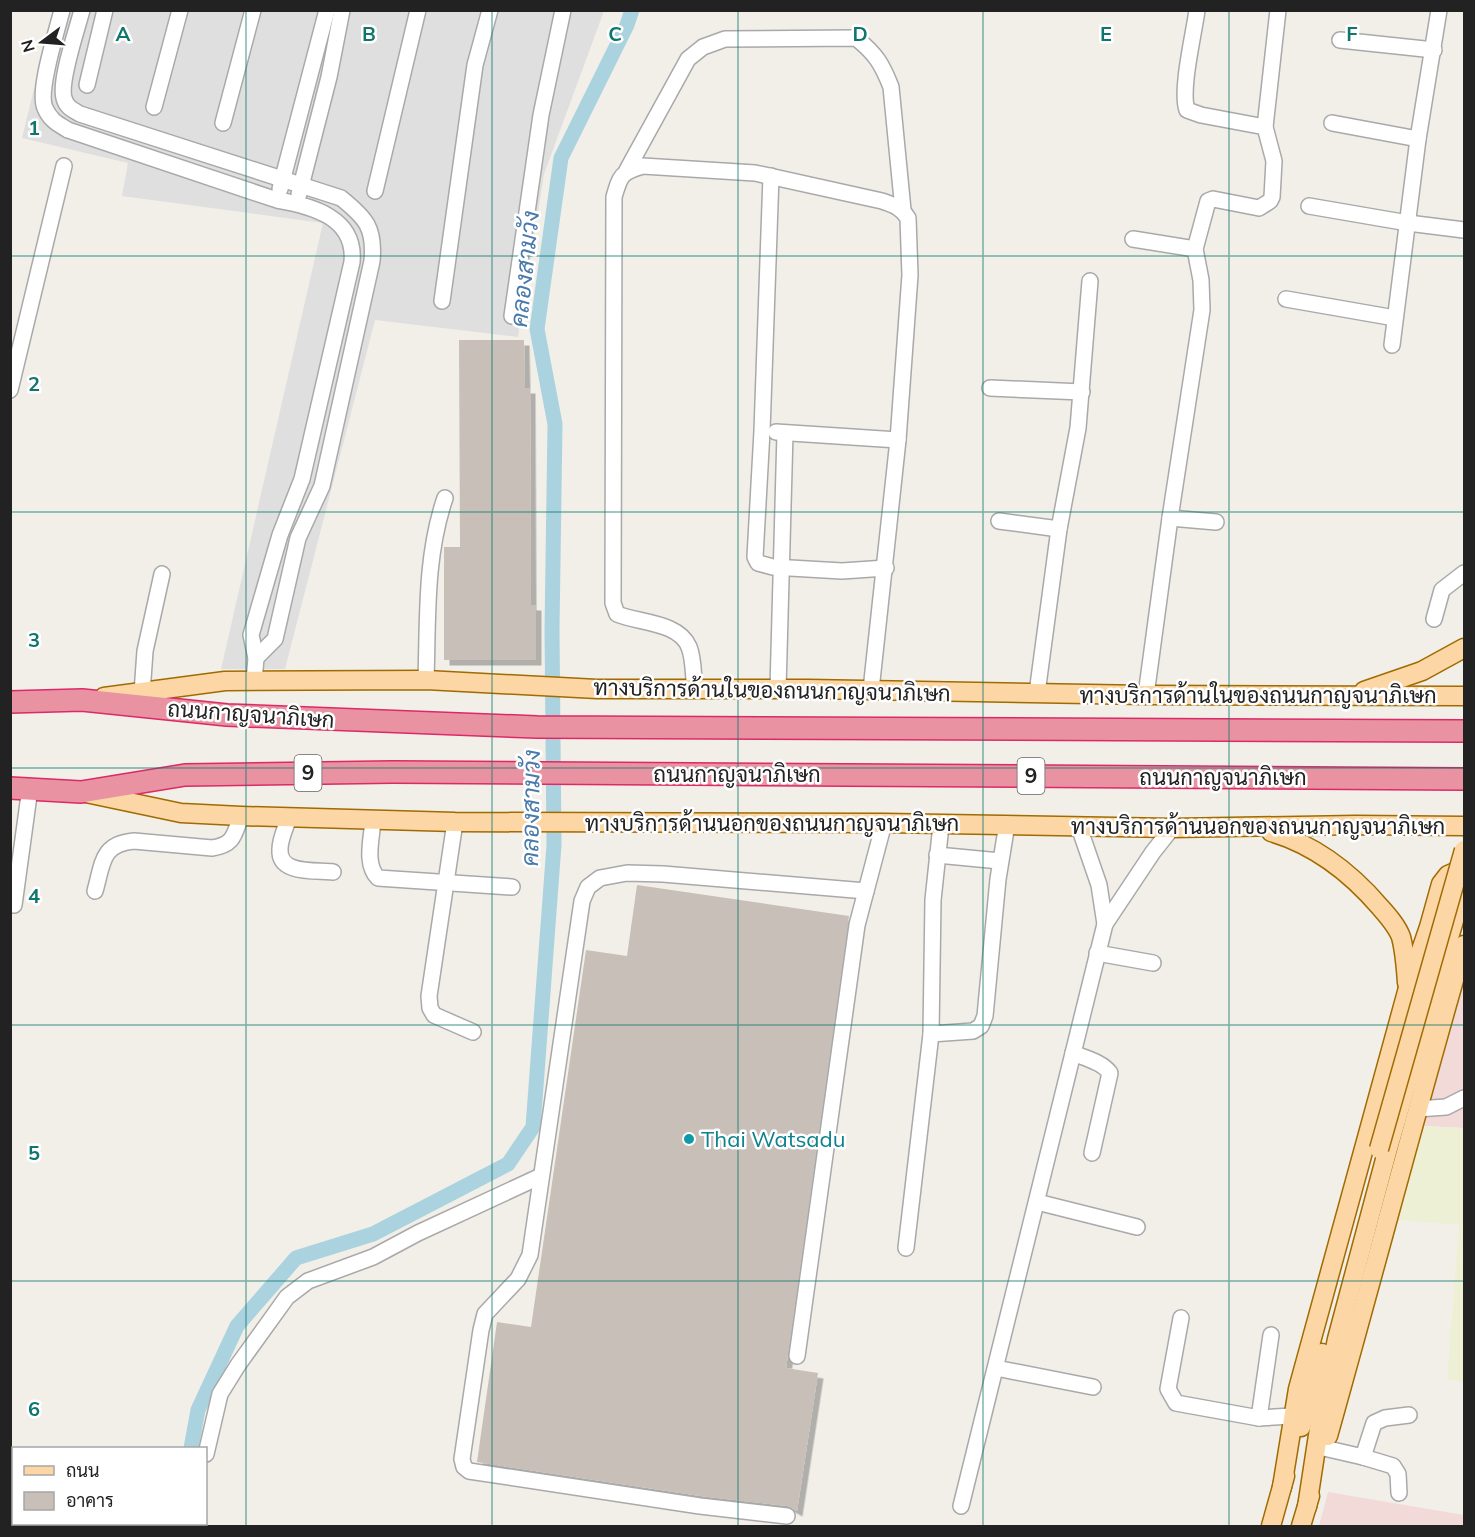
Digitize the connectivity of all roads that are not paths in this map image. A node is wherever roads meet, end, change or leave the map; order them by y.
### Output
1 (62, 10) edge
2 (82, 10) edge
3 (105, 10) edge
4 (180, 10) edge
5 (253, 10) edge
6 (327, 10) edge
7 (342, 10) edge
8 (418, 10) edge
9 (490, 10) edge
10 (563, 10) edge
11 (1197, 10) edge
12 (1278, 10) edge
13 (1439, 10) edge
14 (1340, 40) dead end
15 (1434, 51) junction
16 (87, 85) dead end
17 (154, 107) dead end
18 (223, 123) dead end
19 (1332, 123) dead end
20 (1265, 127) junction
21 (1418, 139) junction
22 (64, 166) dead end
23 (627, 170) junction
24 (771, 176) junction
25 (283, 179) junction
26 (302, 185) junction
27 (375, 191) dead end
28 (277, 200) junction
29 (296, 203) junction
30 (1309, 206) dead end
31 (903, 210) junction
32 (1408, 223) junction
33 (1464, 230) edge
34 (1133, 239) dead end
35 (1195, 249) junction
36 (1090, 281) dead end
37 (1286, 299) dead end
38 (442, 301) dead end
39 (512, 316) dead end
40 (1395, 318) junction
41 (1392, 345) dead end
42 (990, 388) dead end
43 (10, 390) edge
44 (1082, 392) junction
45 (762, 431) junction
46 (785, 433) junction
47 (898, 440) junction
48 (307, 455) junction
49 (328, 459) junction
50 (445, 498) dead end
51 (1170, 518) junction
52 (999, 521) dead end
53 (1216, 522) dead end
54 (1059, 528) junction
55 (781, 567) junction
56 (886, 568) junction
57 (1464, 573) edge
58 (162, 574) dead end
59 (264, 588) junction
60 (285, 593) junction
61 (1434, 619) dead end
62 (1464, 648) edge
63 (256, 658) junction
64 (426, 680) junction
65 (254, 681) junction
66 (778, 689) junction
67 (694, 690) junction
68 (871, 690) junction
69 (142, 693) junction
70 (1037, 693) junction
71 (1146, 695) junction
72 (1351, 695) junction
73 (1464, 696) edge
74 (82, 700) junction
75 (10, 702) edge
76 (1464, 731) edge
77 (1464, 778) edge
78 (20, 788) edge
79 (81, 792) junction
80 (241, 816) junction
81 (289, 818) junction
82 (373, 820) junction
83 (455, 822) junction
84 (884, 823) junction
85 (1007, 824) junction
86 (940, 825) junction
87 (1464, 826) edge
88 (1079, 827) junction
89 (1172, 828) junction
90 (1254, 828) junction
91 (1464, 850) edge
92 (937, 855) junction
93 (1000, 861) junction
94 (333, 872) dead end
95 (1464, 874) edge
96 (445, 883) junction
97 (1464, 886) edge
98 (513, 887) dead end
99 (94, 891) dead end
100 (866, 891) junction
101 (14, 905) dead end
102 (1105, 924) junction
103 (1464, 945) edge
104 (1097, 953) junction
105 (1153, 963) dead end
106 (1408, 988) junction
107 (472, 1032) dead end
108 (931, 1034) junction
109 (1073, 1053) junction
110 (1464, 1098) edge
111 (1417, 1109) junction
112 (1383, 1150) junction
113 (1092, 1153) dead end
114 (541, 1176) junction
115 (1037, 1202) junction
116 (1137, 1227) dead end
117 (906, 1248) dead end
118 (1181, 1318) dead end
119 (1271, 1335) dead end
120 (797, 1356) dead end
121 (996, 1368) junction
122 (1093, 1387) dead end
123 (1409, 1415) dead end
124 (1293, 1416) junction
125 (1259, 1418) junction
126 (1324, 1448) junction
127 (207, 1450) edge
128 (1364, 1457) junction
129 (1282, 1487) junction
130 (1399, 1493) dead end
131 (961, 1506) dead end
132 (1307, 1507) junction
133 (788, 1516) dead end
134 (1271, 1527) edge
135 (1301, 1527) edge

1 - 28 street
2 - 25 street
3 - 16 street
4 - 17 street
5 - 18 street
6 - 25 street
7 - 26 street
8 - 27 street
9 - 38 street
10 - 39 street
11 - 20 street
12 - 20 street
13 - 15 street
14 - 15 street
15 - 21 street
19 - 21 street
20 - 35 street
21 - 32 street
22 - 43 street
23 - 24 street
23 - 31 street
23 - 67 street
24 - 31 street
24 - 45 street
25 - 26 street
25 - 28 street
26 - 29 street
26 - 49 street
28 - 29 street
29 - 48 street
30 - 32 street
31 - 47 street
32 - 33 street
32 - 40 street
34 - 35 street
35 - 51 street
36 - 44 street
37 - 40 street
40 - 41 street
42 - 44 street
44 - 54 street
45 - 46 street
45 - 55 street
46 - 47 street
46 - 55 street
47 - 56 street
48 - 49 street
48 - 59 street
49 - 60 street
50 - 64 street
51 - 53 street
51 - 71 street
52 - 54 street
54 - 70 street
55 - 56 street
55 - 66 street
56 - 68 street
57 - 61 street
58 - 69 street
59 - 60 street
59 - 63 street
60 - 63 street
62 - 72 main road
63 - 65 street
64 - 65 main road, ทางบริการด้านในของถนนกาญจนาภิเษก
64 - 67 main road, ทางบริการด้านในของถนนกาญจนาภิเษก
65 - 69 main road, ทางบริการด้านในของถนนกาญจนาภิเษก
66 - 67 main road, ทางบริการด้านในของถนนกาญจนาภิเษก
66 - 68 main road, ทางบริการด้านในของถนนกาญจนาภิเษก
68 - 70 main road, ทางบริการด้านในของถนนกาญจนาภิเษก
69 - 74 main road, ทางบริการด้านในของถนนกาญจนาภิเษก
70 - 71 main road, ทางบริการด้านในของถนนกาญจนาภิเษก
71 - 72 main road, ทางบริการด้านในของถนนกาญจนาภิเษก
72 - 73 main road, ทางบริการด้านในของถนนกาญจนาภิเษก
74 - 75 highway, ถนนกาญจนาภิเษก / 9
74 - 76 highway, ถนนกาญจนาภิเษก / 9
77 - 79 highway, ถนนกาญจนาภิเษก / 9
78 - 79 highway, ถนนกาญจนาภิเษก / 9
78 - 101 street
79 - 80 main road, ทางบริการด้านนอกของถนนกาญจนาภิเษก
80 - 81 main road, ทางบริการด้านนอกของถนนกาญจนาภิเษก
80 - 99 street
81 - 82 main road, ทางบริการด้านนอกของถนนกาญจนาภิเษก
81 - 94 street
82 - 83 main road, ทางบริการด้านนอกของถนนกาญจนาภิเษก
82 - 96 street
83 - 84 main road, ทางบริการด้านนอกของถนนกาญจนาภิเษก
83 - 96 street
84 - 86 main road, ทางบริการด้านนอกของถนนกาญจนาภิเษก
84 - 100 street
85 - 86 main road, ทางบริการด้านนอกของถนนกาญจนาภิเษก
85 - 88 main road, ทางบริการด้านนอกของถนนกาญจนาภิเษก
85 - 93 street
86 - 92 street
87 - 90 main road, ทางบริการด้านนอกของถนนกาญจนาภิเษก
88 - 89 main road, ทางบริการด้านนอกของถนนกาญจนาภิเษก
88 - 102 street
89 - 90 main road, ทางบริการด้านนอกของถนนกาญจนาภิเษก
89 - 102 street
90 - 106 main road
91 - 112 main road, bridge
92 - 93 street
92 - 108 street
93 - 108 street
95 - 106 main road
96 - 98 street
96 - 107 street
97 - 112 main road
100 - 114 street
100 - 120 street
102 - 104 street
103 - 111 main road
104 - 105 street
104 - 109 street
106 - 124 main road
108 - 117 street
109 - 113 street
109 - 115 street
110 - 111 street
111 - 126 main road
112 - 129 main road
112 - 132 main road
114 - 127 street
114 - 133 street
115 - 116 street
115 - 121 street
118 - 125 street
119 - 125 street
121 - 122 street
121 - 131 street
123 - 128 street
124 - 125 street
124 - 129 main road
126 - 128 street
126 - 132 main road
128 - 130 street
129 - 134 main road
132 - 135 main road

